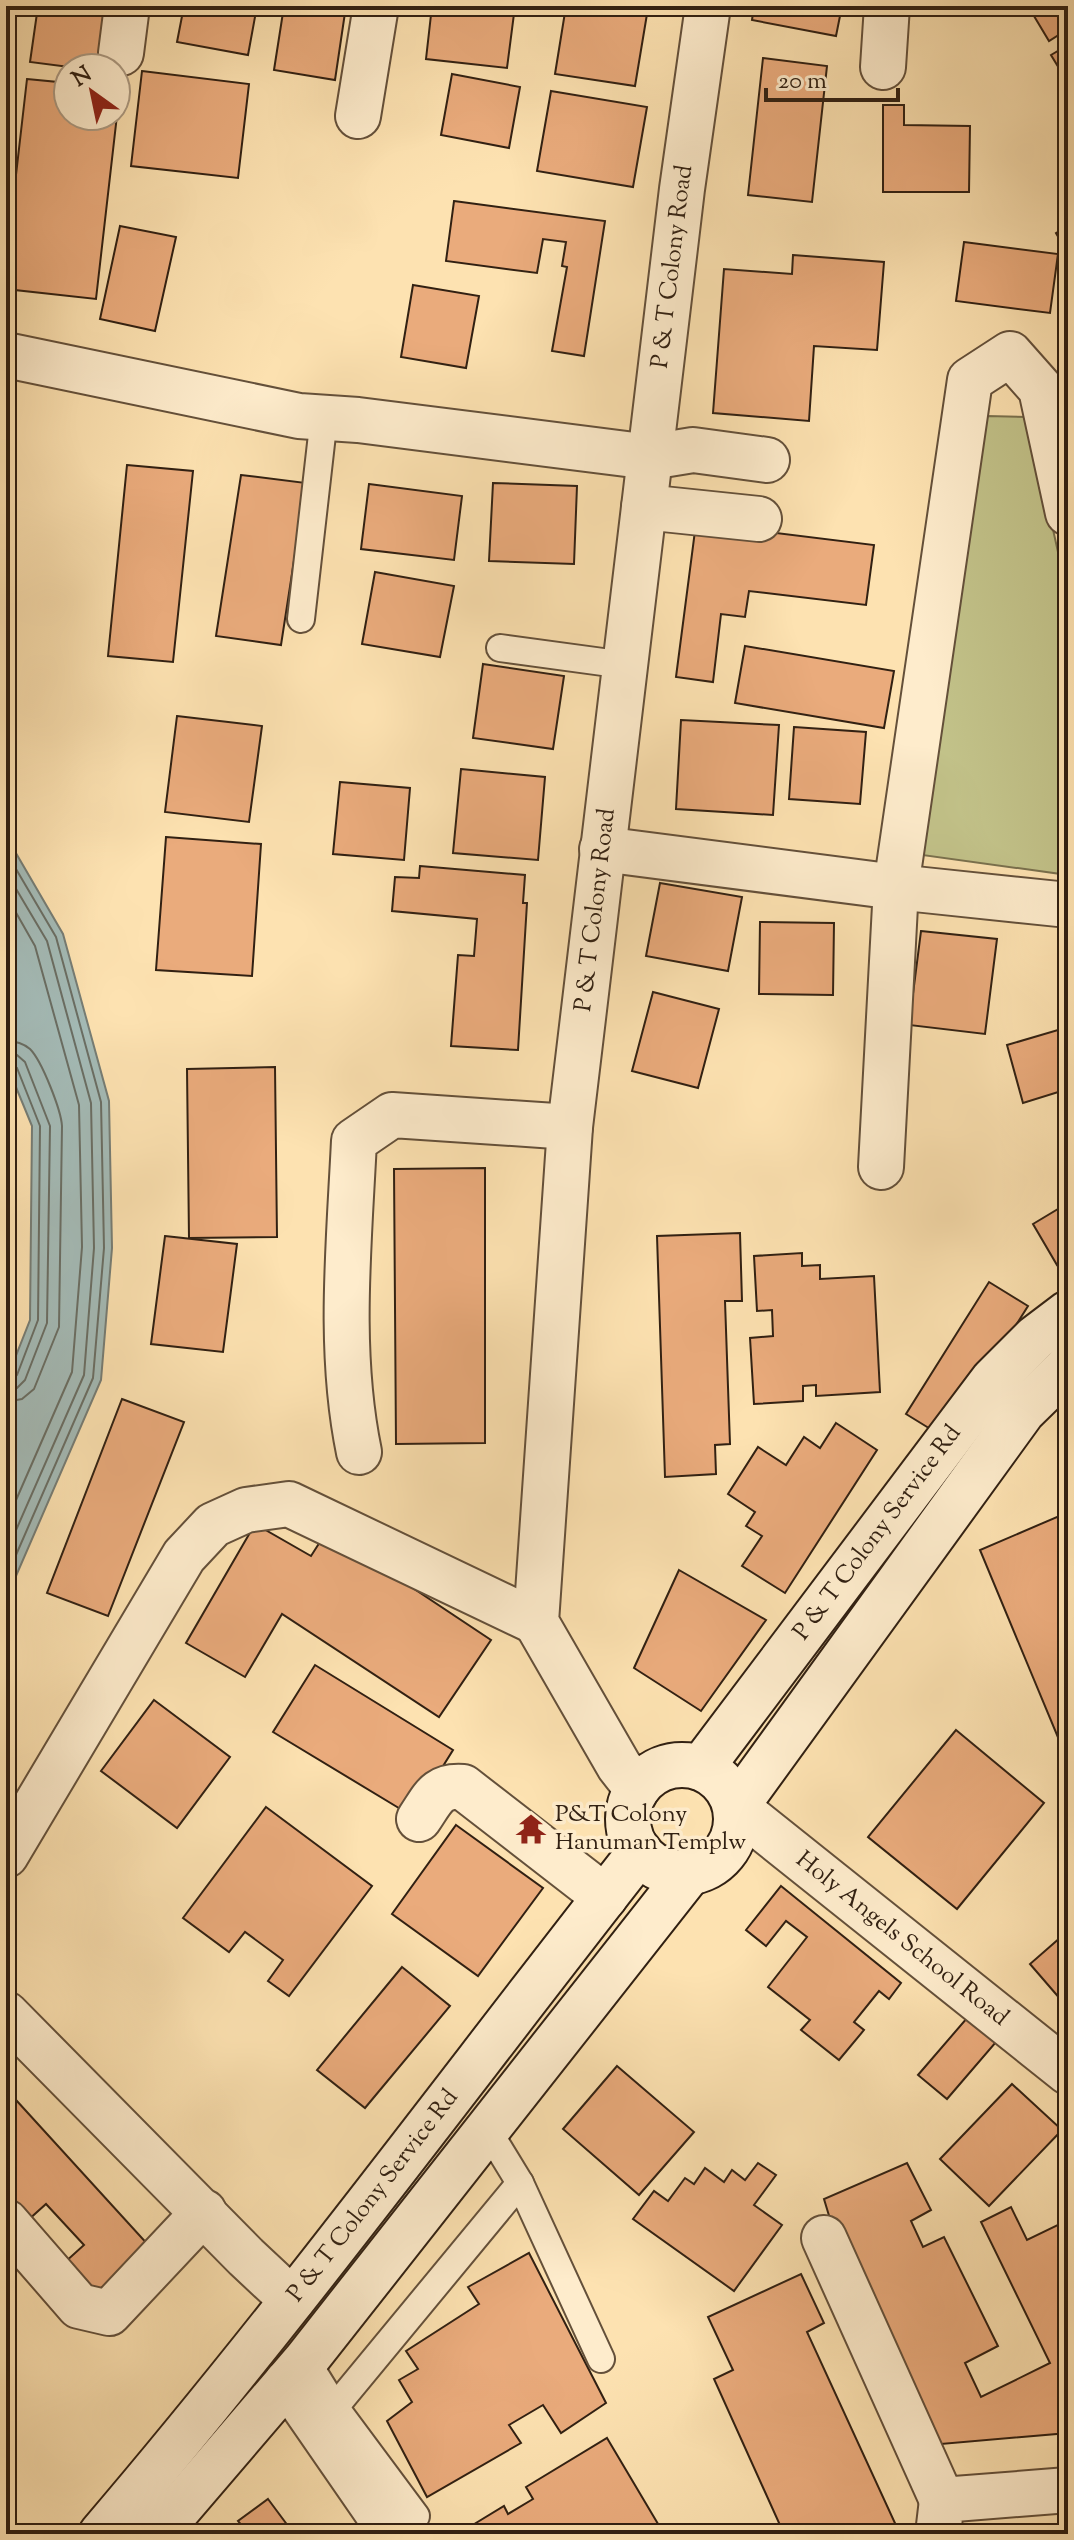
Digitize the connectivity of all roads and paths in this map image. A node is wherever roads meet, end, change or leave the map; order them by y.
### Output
1 (127, 6) edge
2 (376, 6) edge
3 (708, 6) edge
4 (887, 6) edge
5 (121, 52) edge
6 (883, 67) dead end
7 (358, 116) dead end
8 (6, 355) edge
9 (324, 417) junction
10 (1062, 451) edge
11 (650, 457) junction
12 (767, 460) dead end
13 (644, 507) junction
14 (1068, 513) edge
15 (759, 519) dead end
16 (301, 619) dead end
17 (500, 648) dead end
18 (625, 665) junction
19 (602, 849) junction
20 (896, 887) junction
21 (1068, 905) edge
22 (570, 1127) junction
23 (881, 1167) dead end
24 (1068, 1313) edge
25 (1065, 1375) edge
26 (359, 1452) dead end
27 (536, 1622) junction
28 (701, 1768) junction
29 (637, 1789) junction
30 (736, 1807) junction
31 (419, 1819) dead end
32 (640, 1852) junction
33 (6, 1855) edge
34 (690, 1872) junction
35 (605, 1897) junction
36 (6, 2014) edge
37 (1068, 2072) edge
38 (487, 2129) junction
39 (520, 2183) junction
40 (204, 2212) junction
41 (6, 2222) edge
42 (824, 2238) dead end
43 (281, 2314) junction
44 (601, 2359) dead end
45 (297, 2371) junction
46 (335, 2407) junction
47 (1068, 2490) edge
48 (940, 2517) edge
49 (404, 2525) edge
50 (101, 2534) edge
51 (157, 2534) edge

1 - 5 street
2 - 7 street
3 - 11 street, P & T Colony Road
4 - 6 street
8 - 9 street
9 - 11 street
9 - 16 lane
10 - 14 street
10 - 20 street
11 - 12 street
11 - 13 street, P & T Colony Road
13 - 15 street
13 - 18 street, P & T Colony Road
17 - 18 lane
18 - 19 street, P & T Colony Road
19 - 20 street
19 - 22 street, P & T Colony Road
20 - 21 street
20 - 23 street
22 - 26 street
22 - 27 street, P & T Colony Road
24 - 28 street, P & T Colony Service Rd
25 - 30 street
27 - 29 street
27 - 33 street
28 - 29 street
28 - 30 street
29 - 32 street
30 - 34 street
30 - 37 street, Holy Angels School Road
31 - 35 street
32 - 34 street
32 - 35 street, P & T Colony Service Rd
34 - 38 street
35 - 43 street, P & T Colony Service Rd
36 - 40 street
38 - 39 lane
38 - 45 street
39 - 44 lane
39 - 46 lane
40 - 41 street
40 - 43 street
42 - 48 street
43 - 45 street
43 - 50 street, P & T Colony Service Rd
45 - 46 lane
45 - 49 street
45 - 51 street
46 - 49 lane
47 - 48 street

